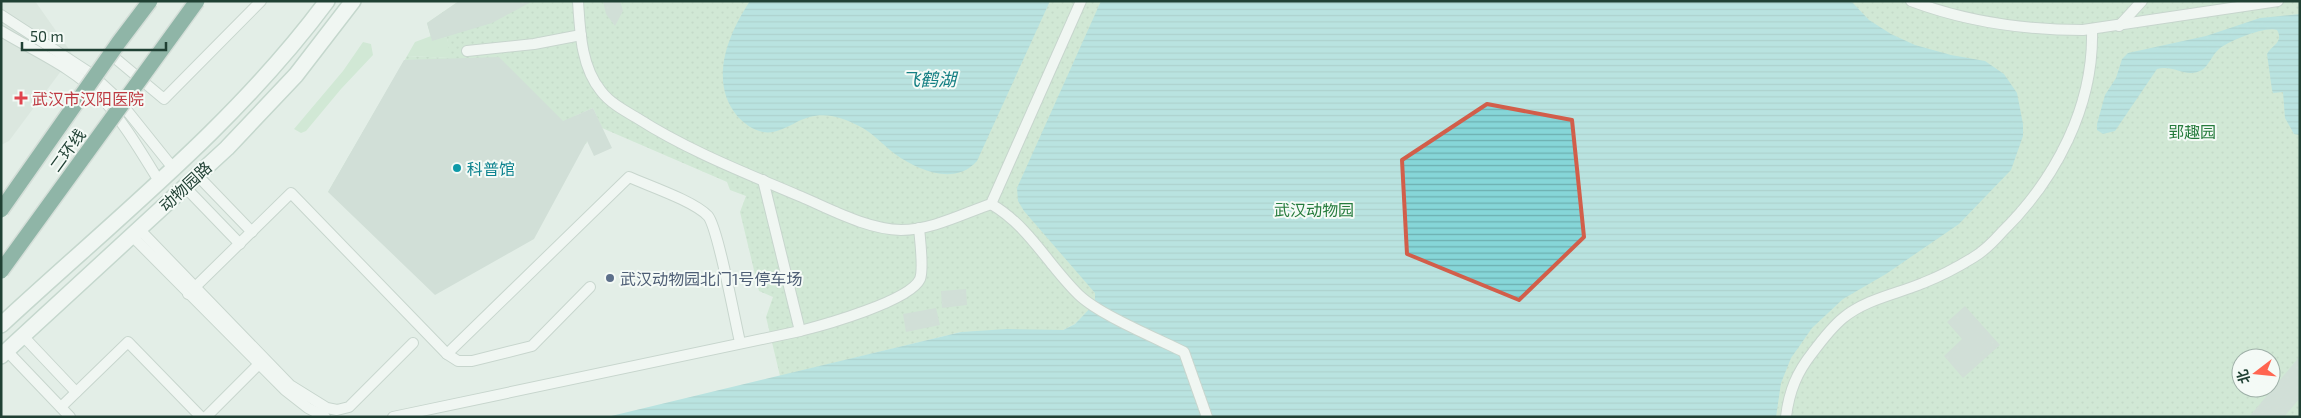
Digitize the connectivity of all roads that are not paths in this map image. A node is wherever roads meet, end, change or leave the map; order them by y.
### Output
1 (149, 1) edge
2 (197, 1) edge
3 (261, 1) edge
4 (327, 1) edge
5 (352, 1) edge
6 (578, 1) edge
7 (1081, 1) edge
8 (1911, 1) edge
9 (2142, 1) edge
10 (2278, 1) edge
11 (1, 15) edge
12 (2119, 26) junction
13 (2092, 30) junction
14 (1, 31) edge
15 (581, 35) junction
16 (467, 50) dead end
17 (173, 168) junction
18 (197, 175) junction
19 (763, 180) junction
20 (159, 181) junction
21 (185, 187) junction
22 (991, 204) junction
23 (1, 210) edge
24 (919, 228) junction
25 (135, 232) junction
26 (252, 232) junction
27 (240, 244) junction
28 (1, 270) edge
29 (590, 287) dead end
30 (192, 291) junction
31 (1, 324) edge
32 (800, 331) junction
33 (23, 336) junction
34 (740, 342) junction
35 (413, 343) dead end
36 (4, 353) edge
37 (447, 354) junction
38 (258, 365) junction
39 (76, 392) junction
40 (61, 407) junction
41 (348, 407) junction
42 (70, 417) edge
43 (200, 417) edge
44 (206, 417) edge
45 (325, 417) edge
46 (331, 417) edge
47 (393, 417) edge
48 (1207, 417) edge
49 (1786, 417) edge

1 - 3 lane
1 - 23 highway, 二环线, bridge
2 - 28 highway, 二环线, bridge
4 - 17 main road, 动物园路
5 - 18 main road, 动物园路
6 - 15 lane
7 - 22 lane
8 - 13 lane
9 - 12 lane
10 - 12 lane
11 - 17 lane
12 - 13 lane
13 - 49 lane
14 - 20 lane
15 - 16 lane
15 - 19 lane
17 - 20 main road, 动物园路
18 - 21 main road, 动物园路
18 - 26 lane
19 - 24 lane
19 - 32 lane
20 - 31 main road, 动物园路
21 - 25 main road, 动物园路
21 - 27 lane
22 - 24 lane
22 - 48 lane
24 - 32 lane
25 - 30 lane
25 - 33 main road, 动物园路
26 - 27 lane
26 - 37 lane
27 - 30 lane
29 - 37 lane
30 - 38 lane
30 - 41 lane
32 - 34 lane
33 - 36 main road, 动物园路
33 - 39 lane
34 - 37 lane
34 - 47 lane
35 - 41 lane
36 - 40 lane
38 - 44 lane
38 - 45 lane
39 - 40 lane
39 - 43 lane
40 - 42 lane
41 - 46 lane

